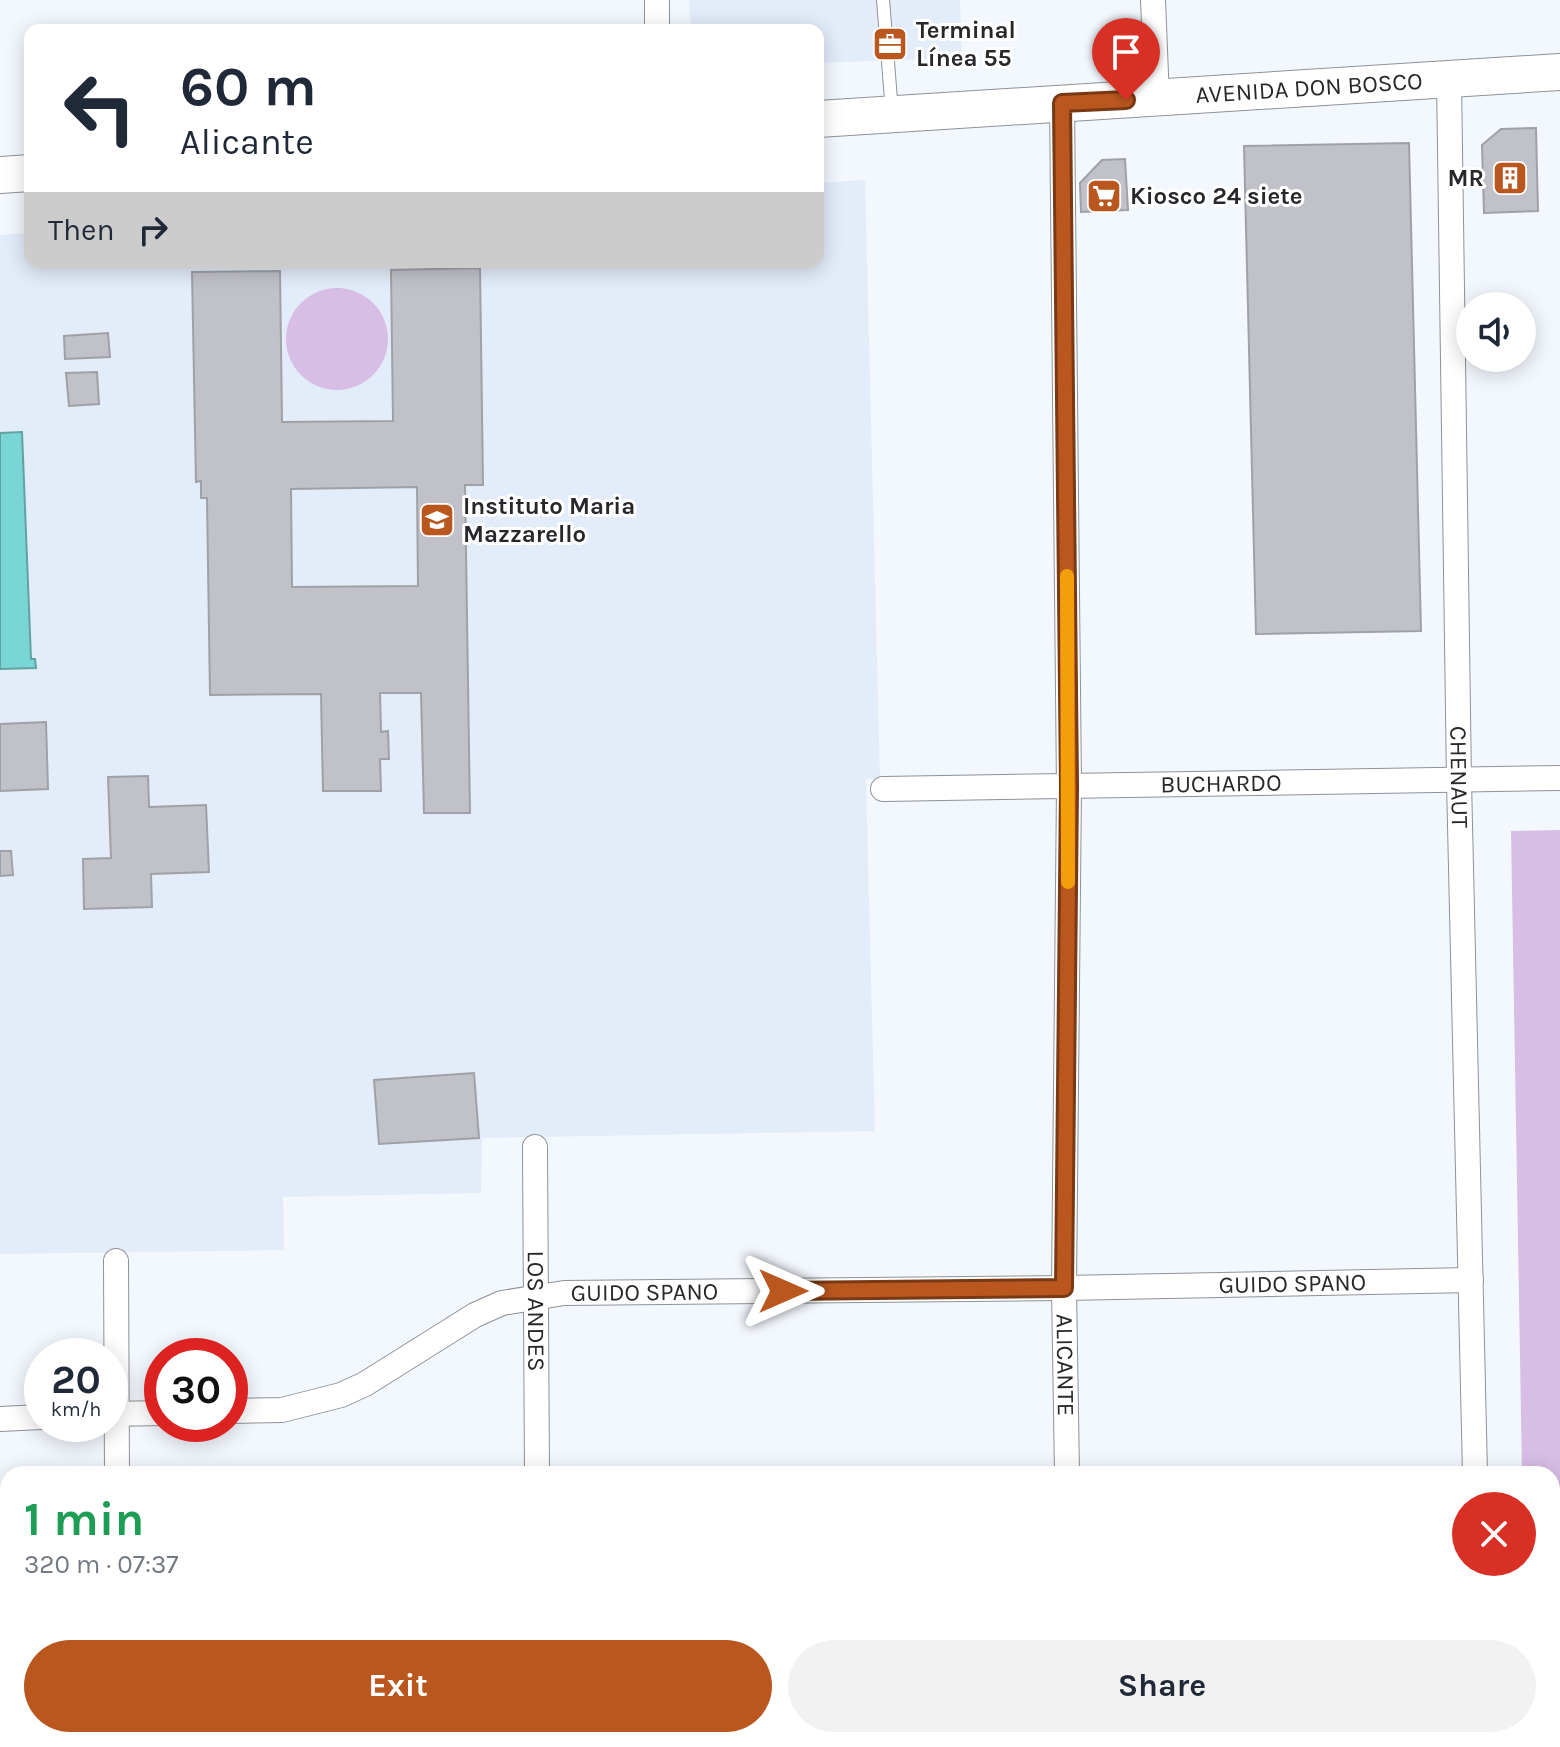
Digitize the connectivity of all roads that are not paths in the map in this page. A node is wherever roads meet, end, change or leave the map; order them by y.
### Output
1 (657, 0) edge
2 (883, 0) edge
3 (1153, 0) edge
4 (657, 24) edge
5 (1560, 72) edge
6 (1449, 79) junction
7 (1157, 99) junction
8 (1062, 103) junction
9 (892, 113) junction
10 (824, 119) edge
11 (24, 173) edge
12 (0, 175) edge
13 (1560, 778) edge
14 (1459, 781) junction
15 (1069, 787) junction
16 (883, 789) dead end
17 (535, 1147) dead end
18 (116, 1261) dead end
19 (1471, 1280) junction
20 (1064, 1288) junction
21 (536, 1298) junction
22 (114, 1338) edge
23 (248, 1411) edge
24 (24, 1418) edge
25 (0, 1419) edge
26 (115, 1442) edge
27 (116, 1466) edge
28 (537, 1466) edge
29 (1067, 1466) edge
30 (1475, 1466) edge

1 - 4 street
2 - 9 lane
3 - 7 street
5 - 6 main road, AVENIDA DON BOSCO
6 - 7 main road, AVENIDA DON BOSCO
6 - 14 street, CHENAUT
7 - 8 main road, AVENIDA DON BOSCO
8 - 9 main road, AVENIDA DON BOSCO
8 - 15 street, ALICANTE
9 - 10 main road, AVENIDA DON BOSCO
11 - 12 main road
13 - 14 street, BUCHARDO
14 - 15 street, BUCHARDO
14 - 19 street, CHENAUT
15 - 16 street, BUCHARDO
15 - 20 street, ALICANTE
17 - 21 street, LOS ANDES
18 - 22 street
19 - 20 street, GUIDO SPANO
19 - 30 street, CHENAUT
20 - 21 street, GUIDO SPANO
20 - 29 street, ALICANTE
21 - 23 street, GUIDO SPANO
21 - 28 street, LOS ANDES
24 - 25 street
26 - 27 street

